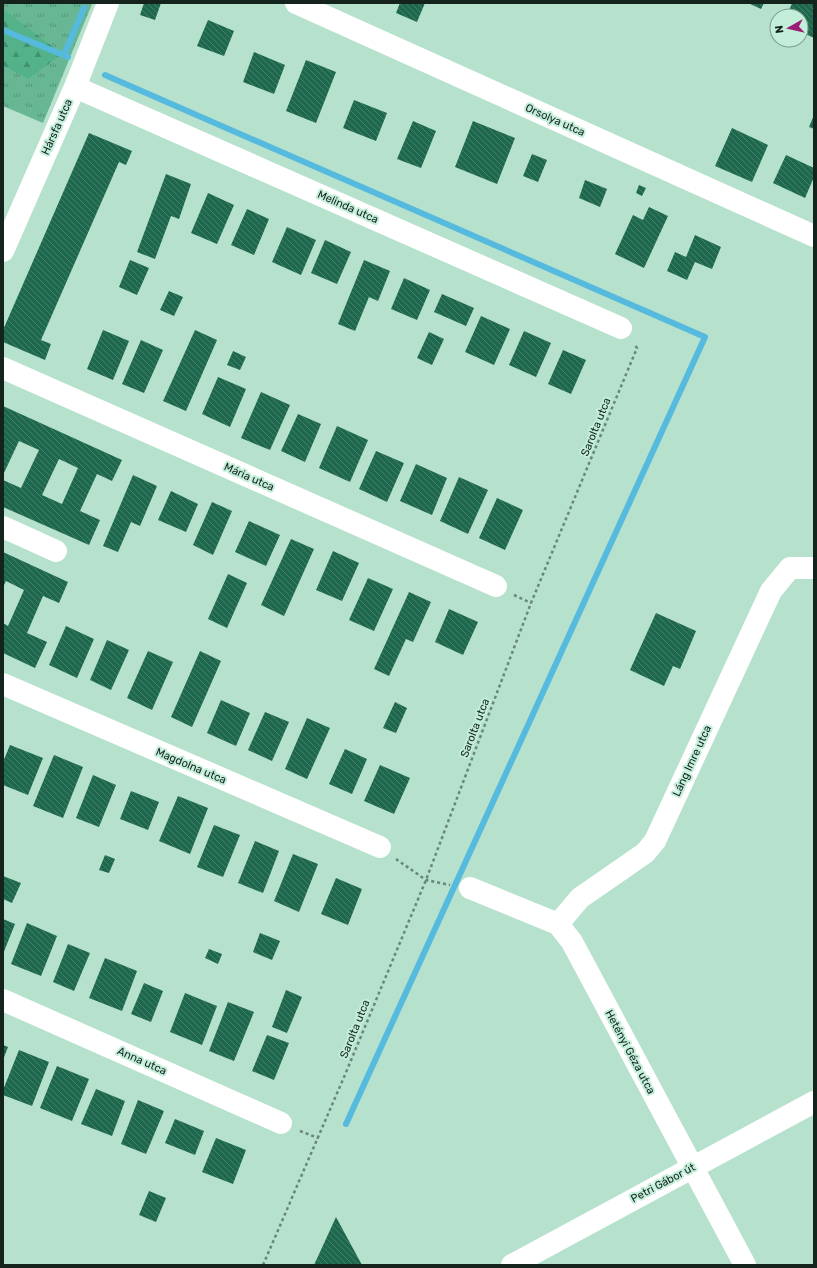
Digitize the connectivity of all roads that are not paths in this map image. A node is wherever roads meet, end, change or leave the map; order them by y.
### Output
1 (108, 3) edge
2 (296, 3) edge
3 (75, 87) junction
4 (814, 236) edge
5 (3, 251) edge
6 (621, 328) road end
7 (3, 368) edge
8 (3, 527) edge
9 (56, 551) dead end
10 (814, 568) edge
11 (496, 586) dead end
12 (3, 684) edge
13 (380, 847) road end
14 (470, 888) dead end
15 (558, 924) junction
16 (3, 1000) edge
17 (814, 1102) edge
18 (281, 1123) dead end
19 (693, 1167) junction
20 (512, 1265) edge
21 (745, 1265) edge

1 - 3 street, Hársfa utca
2 - 4 street, Orsolya utca
3 - 5 street, Hársfa utca
3 - 6 street, Melinda utca
7 - 11 street, Mária utca
8 - 9 street
10 - 15 street, Láng Imre utca
12 - 13 street, Magdolna utca
14 - 15 street, Hetényi Géza utca
15 - 19 street, Hetényi Géza utca
16 - 18 street, Anna utca
17 - 19 street, Petri Gábor út
19 - 20 street, Petri Gábor út
19 - 21 street, Hetényi Géza utca

